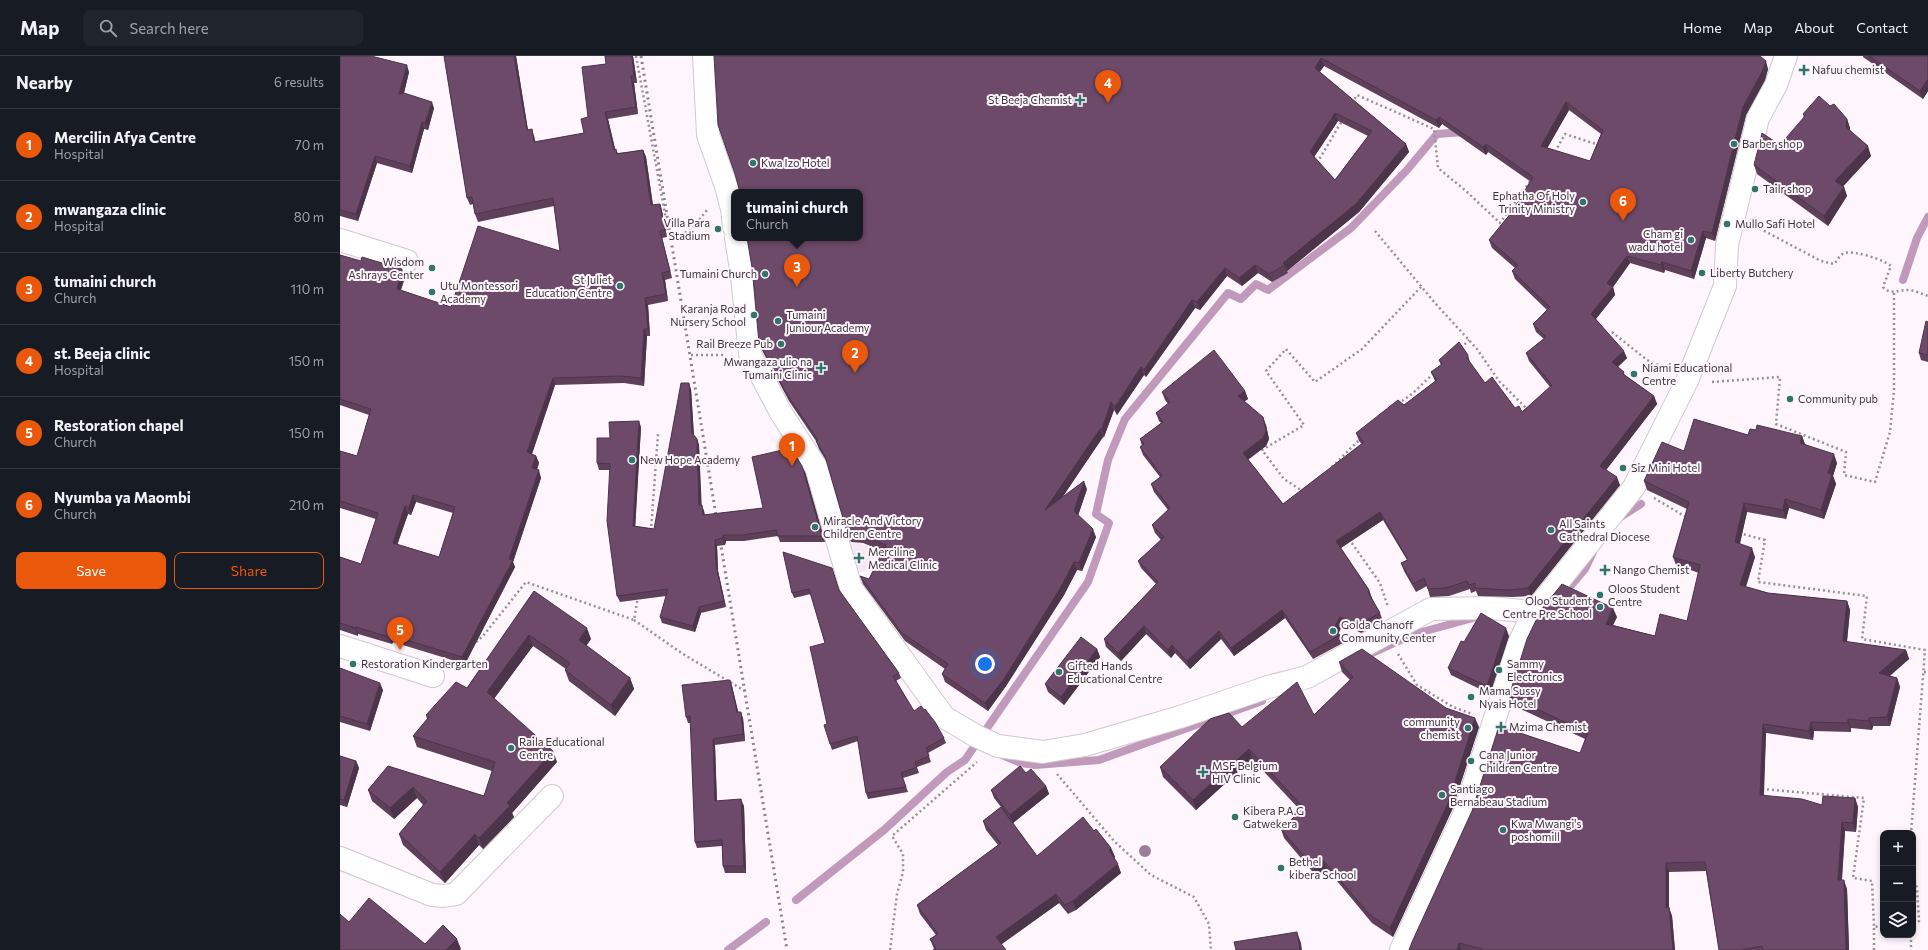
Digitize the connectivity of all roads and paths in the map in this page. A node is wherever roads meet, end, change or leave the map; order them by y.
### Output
1 (636, 56) edge
2 (704, 56) edge
3 (1786, 56) edge
4 (1349, 108) edge
5 (1345, 115) edge
6 (1604, 147) edge
7 (1552, 156) edge
8 (1311, 159) edge
9 (1534, 175) edge
10 (726, 186) junction
11 (731, 205) edge
12 (1735, 215) junction
13 (1375, 231) dead end
14 (340, 240) edge
15 (736, 241) edge
16 (407, 261) dead end
17 (1421, 287) junction
18 (1894, 293) junction
19 (1928, 296) edge
20 (1612, 332) dead end
21 (1469, 340) junction
22 (1458, 351) edge
23 (750, 354) junction
24 (691, 355) dead end
25 (1435, 372) edge
26 (1674, 373) dead end
27 (1710, 382) dead end
28 (1394, 406) edge
29 (1532, 414) edge
30 (658, 434) dead end
31 (1362, 436) edge
32 (1327, 473) edge
33 (1634, 487) junction
34 (1311, 488) edge
35 (1692, 520) edge
36 (1735, 532) edge
37 (650, 537) edge
38 (1347, 538) edge
39 (640, 590) edge
40 (1534, 612) junction
41 (634, 620) junction
42 (1395, 628) junction
43 (472, 645) edge
44 (340, 646) edge
45 (1924, 672) junction
46 (1928, 672) edge
47 (433, 676) dead end
48 (745, 690) dead end
49 (1493, 720) junction
50 (998, 746) junction
51 (1043, 752) junction
52 (1756, 788) edge
53 (552, 796) dead end
54 (1911, 830) edge
55 (340, 858) edge
56 (1916, 885) edge
57 (1916, 922) edge
58 (1880, 926) edge
59 (1874, 927) junction
60 (1911, 938) edge
61 (890, 950) edge
62 (1211, 950) edge
63 (1401, 950) edge
64 (1874, 950) edge
65 (1911, 950) edge

1 - 10 path
2 - 10 street
3 - 12 street
4 - 9 path
5 - 8 path
6 - 7 path
10 - 11 street
12 - 18 path
12 - 33 street
13 - 17 path
14 - 16 street
15 - 23 street
17 - 21 path
17 - 34 path
18 - 19 path
18 - 27 path
20 - 26 path
21 - 22 path
21 - 29 path
23 - 24 path
23 - 50 street
25 - 28 path
30 - 37 path
31 - 32 path
33 - 35 path
33 - 40 street
36 - 45 path
38 - 42 path
39 - 41 path
40 - 42 street
40 - 49 street
41 - 43 path
41 - 48 path
42 - 49 path
42 - 51 street
44 - 47 street
45 - 46 path
45 - 54 path
49 - 63 street
50 - 51 street
50 - 61 path
51 - 62 path
52 - 59 path
53 - 55 street
56 - 57 path
58 - 59 path
59 - 64 path
60 - 65 path

